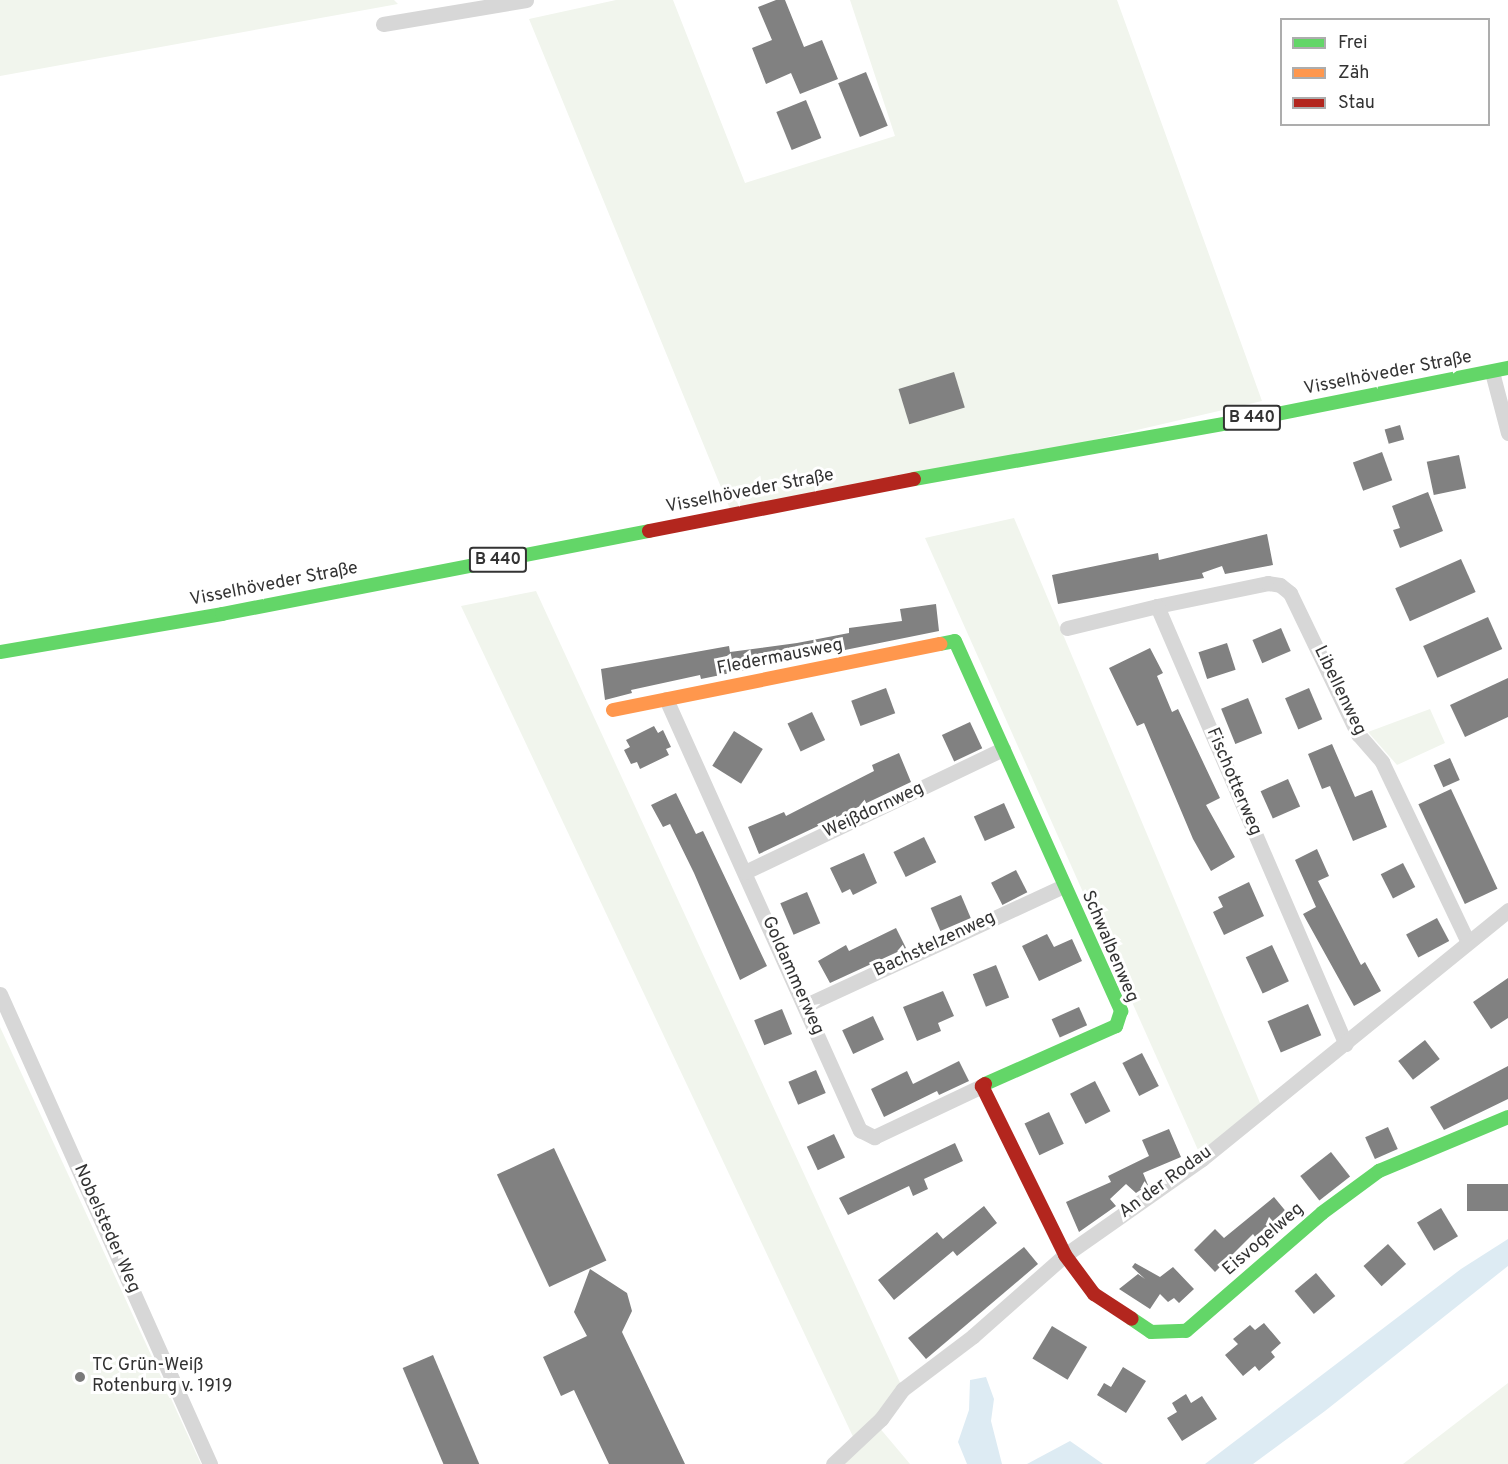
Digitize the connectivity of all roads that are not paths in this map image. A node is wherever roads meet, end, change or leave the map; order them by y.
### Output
1 (526, 0) edge
2 (383, 24) dead end
3 (1508, 368) edge
4 (1492, 372) junction
5 (1508, 433) edge
6 (1157, 606) junction
7 (1067, 628) dead end
8 (955, 641) joint
9 (0, 652) edge
10 (666, 699) junction
11 (613, 710) dead end
12 (1003, 749) junction
13 (745, 872) junction
14 (1064, 886) junction
15 (1508, 910) edge
16 (1468, 942) junction
17 (0, 994) edge
18 (806, 1005) junction
19 (1346, 1044) junction
20 (982, 1086) junction
21 (1508, 1117) edge
22 (1065, 1255) junction
23 (210, 1464) edge
24 (832, 1464) edge

1 - 2 street
3 - 4 street, Visselhöveder Straße / B 440
4 - 5 street
4 - 9 street, Visselhöveder Straße / B 440
6 - 7 street
6 - 16 street, Libellenweg
6 - 19 street, Fischotterweg
8 - 10 street, Fledermausweg
8 - 12 street, Schwalbenweg
10 - 11 street, Fledermausweg
10 - 13 street, Goldammerweg
12 - 13 street, Weißdornweg
12 - 14 street, Schwalbenweg
13 - 18 street, Goldammerweg
14 - 18 street, Bachstelzenweg
14 - 20 street, Schwalbenweg
15 - 16 street, An der Rodau
16 - 19 street, An der Rodau
17 - 23 street, Nobelsteder Weg
18 - 20 street, Goldammerweg
19 - 22 street, An der Rodau
20 - 22 street
21 - 22 street, Eisvogelweg
22 - 24 street, An der Rodau

